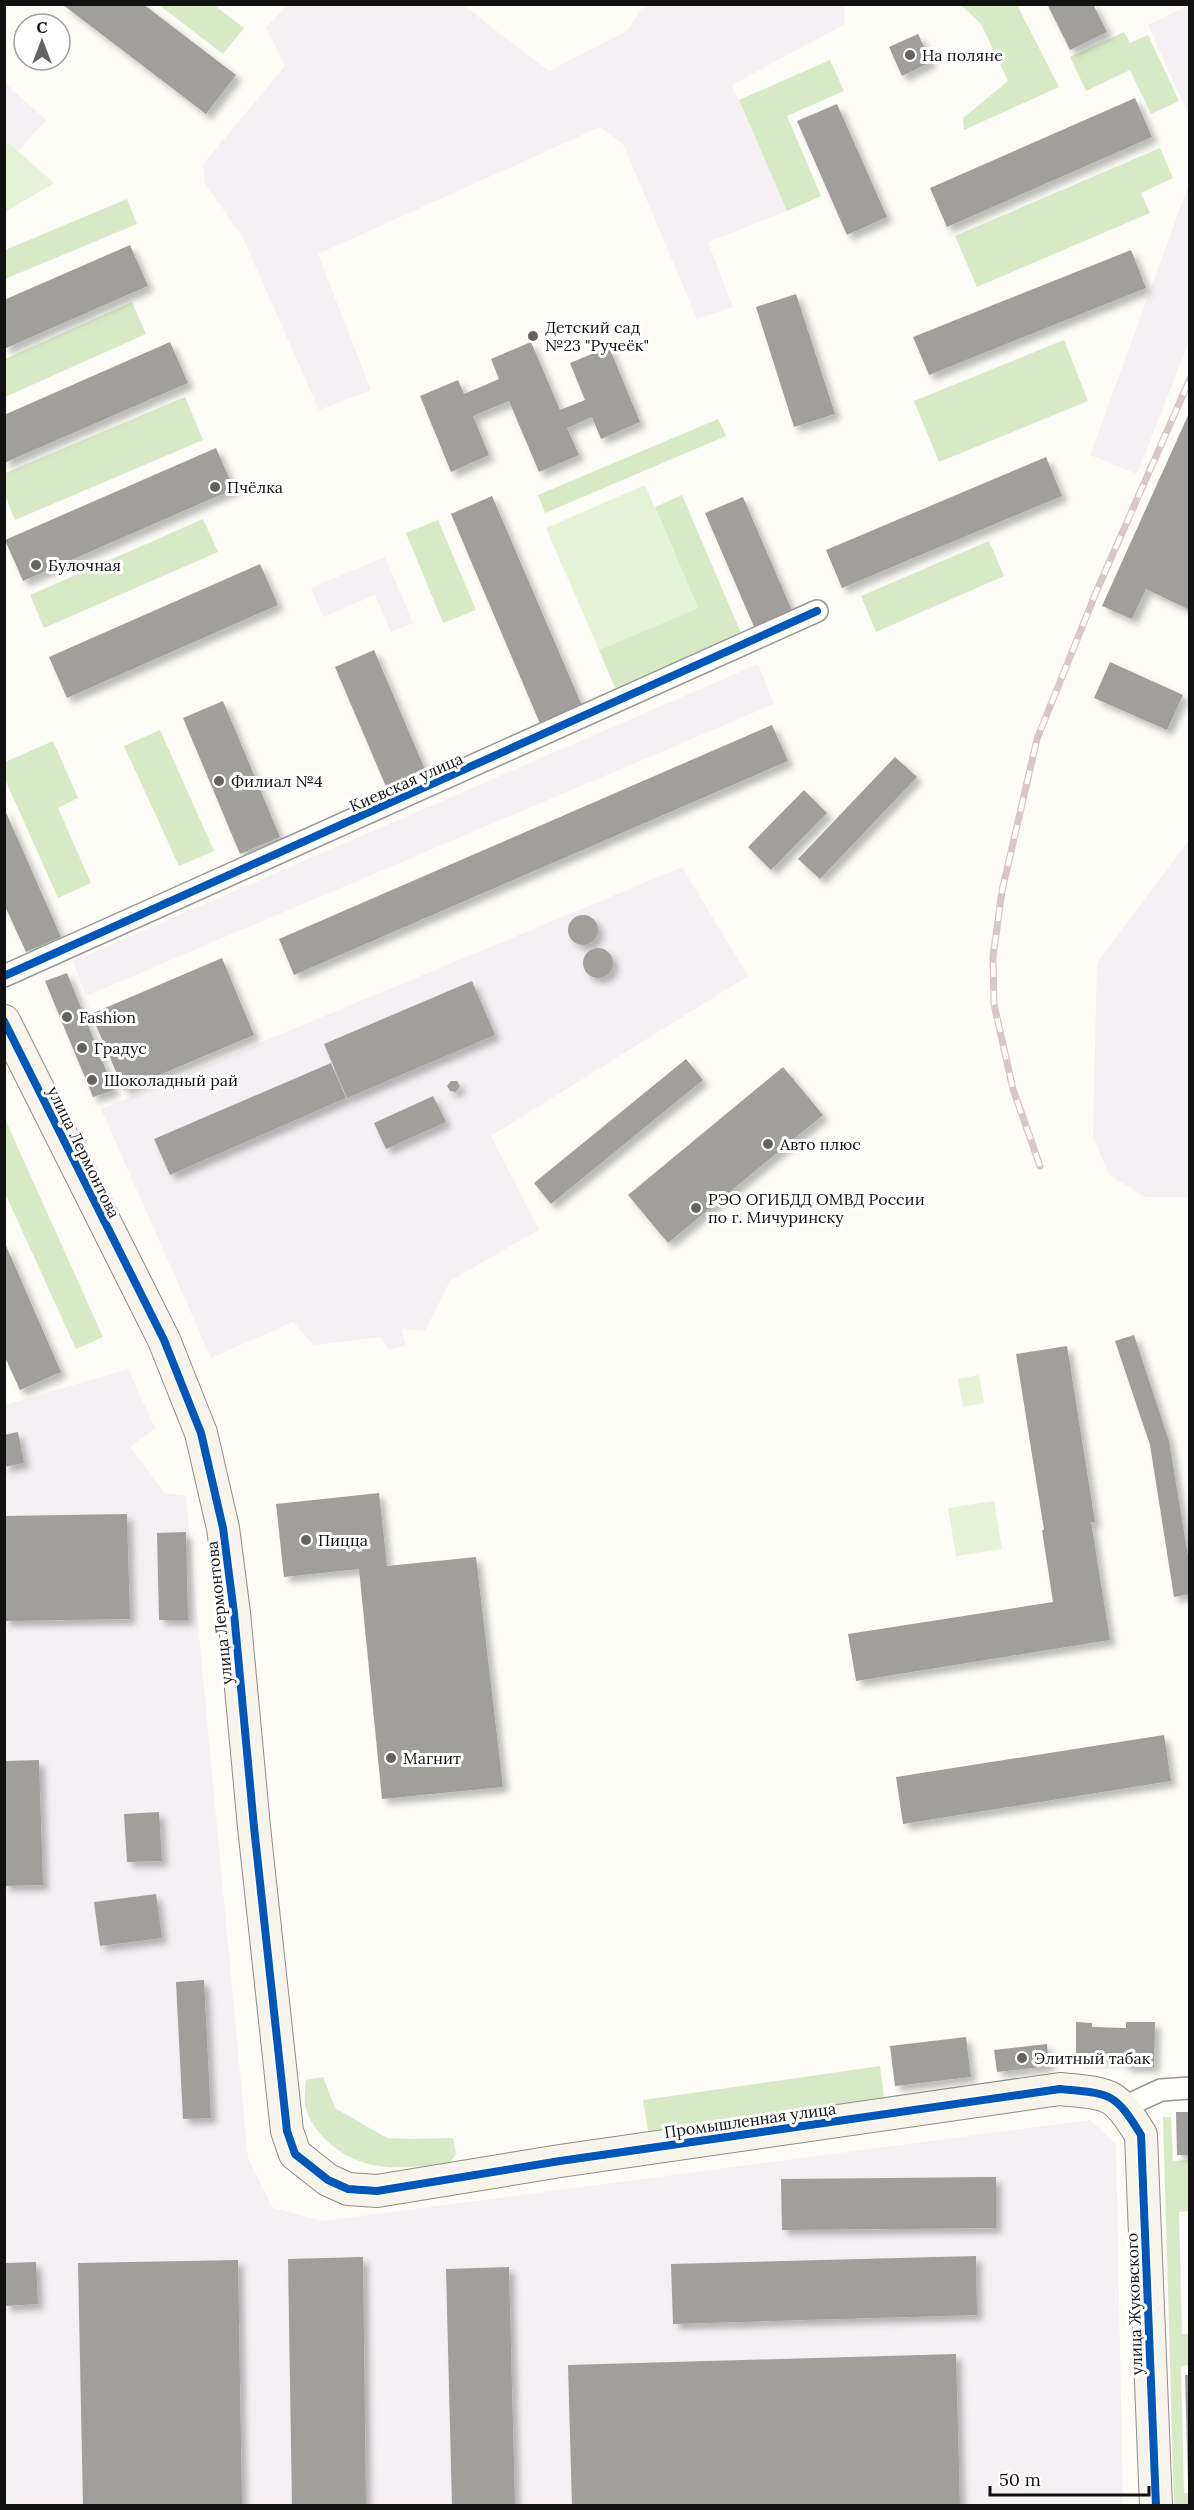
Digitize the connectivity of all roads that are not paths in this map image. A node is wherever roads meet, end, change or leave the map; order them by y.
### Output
1 (817, 611) dead end
2 (4, 976) edge
3 (4, 1021) edge
4 (1190, 2088) edge
5 (1124, 2107) junction
6 (377, 2191) joint
7 (1156, 2505) edge

1 - 2 street, Киевская улица
3 - 6 street, улица Лермонтова
4 - 5 street
5 - 6 street, Промышленная улица
5 - 7 street, улица Жуковского

